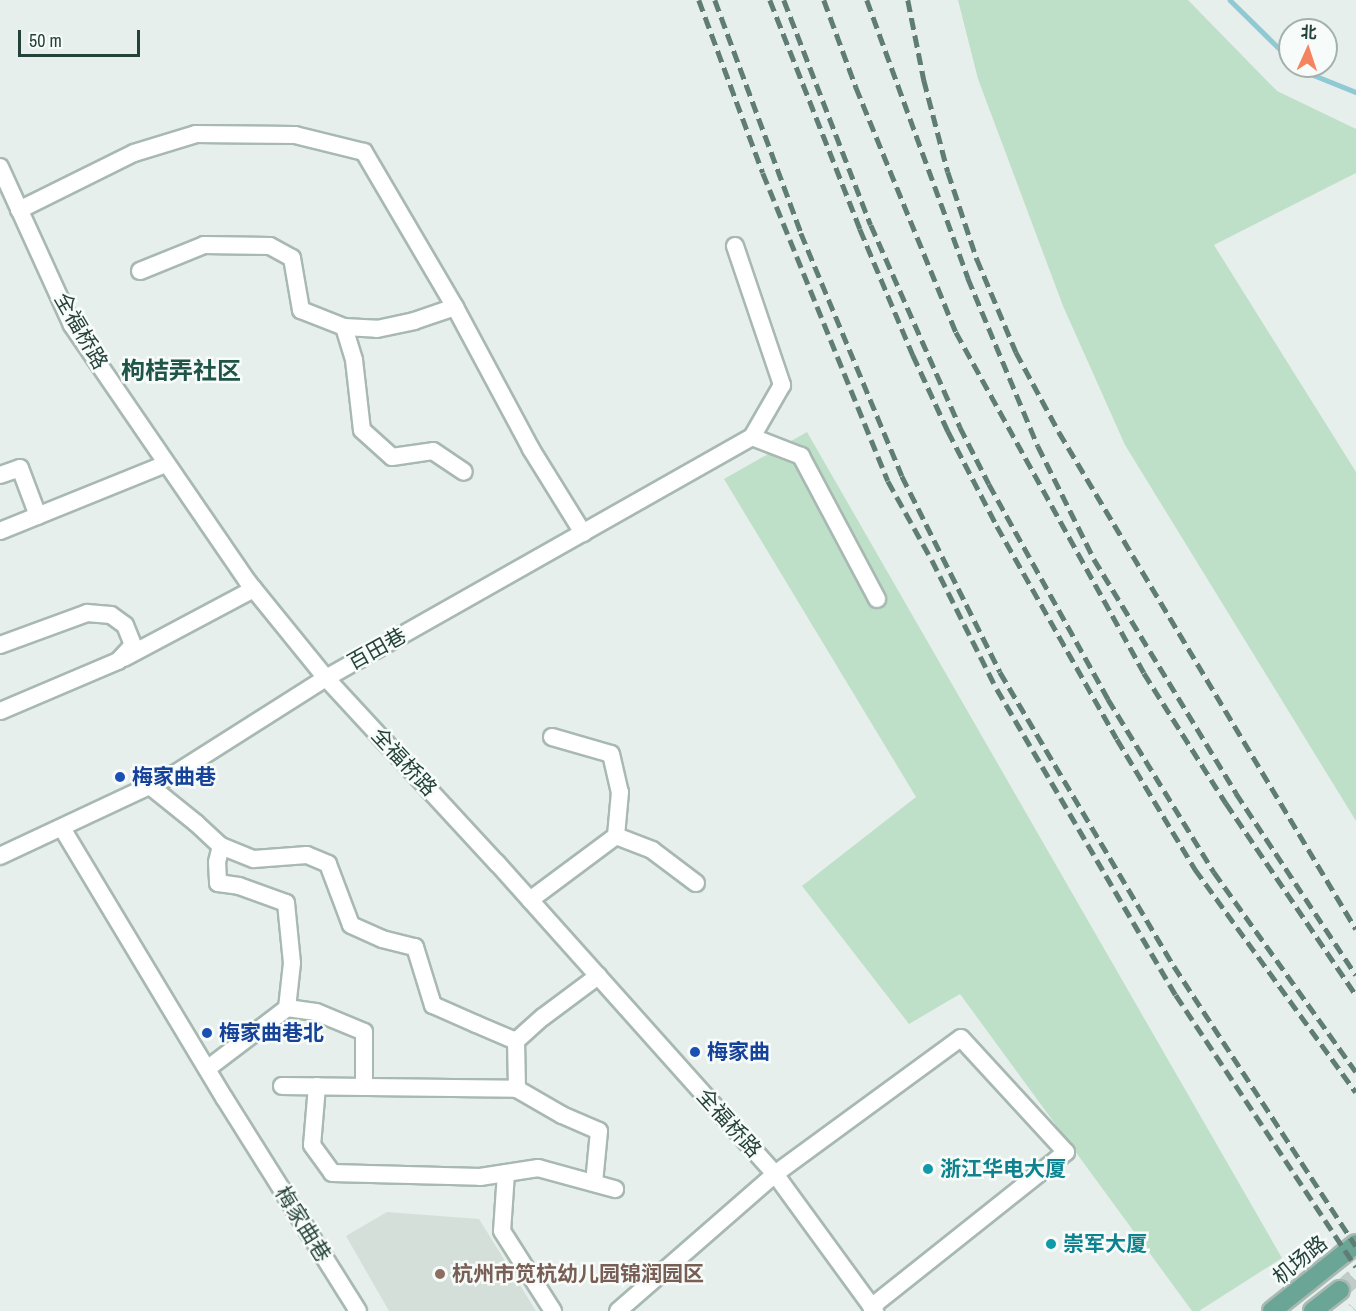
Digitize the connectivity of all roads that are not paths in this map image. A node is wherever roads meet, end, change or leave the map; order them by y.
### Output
1 (0, 167) edge
2 (19, 210) junction
3 (735, 246) dead end
4 (140, 271) dead end
5 (455, 307) junction
6 (344, 327) junction
7 (752, 437) junction
8 (166, 465) junction
9 (464, 472) dead end
10 (0, 475) edge
11 (38, 516) junction
12 (0, 531) edge
13 (584, 533) junction
14 (254, 589) junction
15 (877, 599) dead end
16 (0, 645) edge
17 (118, 661) junction
18 (326, 678) junction
19 (0, 711) edge
20 (552, 737) dead end
21 (150, 786) junction
22 (62, 828) junction
23 (616, 836) junction
24 (221, 846) junction
25 (0, 856) edge
26 (696, 883) dead end
27 (530, 900) junction
28 (598, 976) junction
29 (287, 1008) junction
30 (516, 1041) junction
31 (207, 1069) junction
32 (282, 1086) dead end
33 (317, 1086) junction
34 (364, 1087) junction
35 (517, 1089) junction
36 (506, 1173) junction
37 (775, 1174) junction
38 (594, 1184) junction
39 (615, 1189) dead end
40 (1356, 1244) edge
41 (1340, 1290) tunnel mouth
42 (873, 1309) edge
43 (358, 1311) edge
44 (553, 1311) edge
45 (618, 1311) edge
46 (1272, 1311) edge
47 (1312, 1311) edge

1 - 2 street, 全福桥路
2 - 5 street
2 - 8 street, 全福桥路
3 - 7 street
4 - 6 street
5 - 6 street
5 - 13 street
6 - 9 street
7 - 13 street, 百田巷
7 - 15 street
8 - 11 street
8 - 14 street, 全福桥路
10 - 11 street
11 - 12 street
13 - 18 street, 百田巷
14 - 17 street
14 - 18 street, 全福桥路
16 - 17 street
17 - 19 street
18 - 21 street, 百田巷
18 - 27 street, 全福桥路
20 - 23 street
21 - 22 street, 百田巷
21 - 24 street
22 - 25 street, 百田巷
22 - 31 street, 梅家曲巷
23 - 26 street
23 - 27 street
24 - 29 street
24 - 30 street
27 - 28 street, 全福桥路
28 - 30 street
28 - 37 street, 全福桥路
29 - 31 street
29 - 34 street
30 - 35 street
31 - 43 street, 梅家曲巷
32 - 33 street
33 - 34 street
33 - 36 street
34 - 35 street
35 - 38 street
36 - 38 street
36 - 44 street
37 - 42 street, 全福桥路
37 - 42 street
37 - 45 street
38 - 39 street
40 - 46 main road, 机场路
41 - 47 main road

